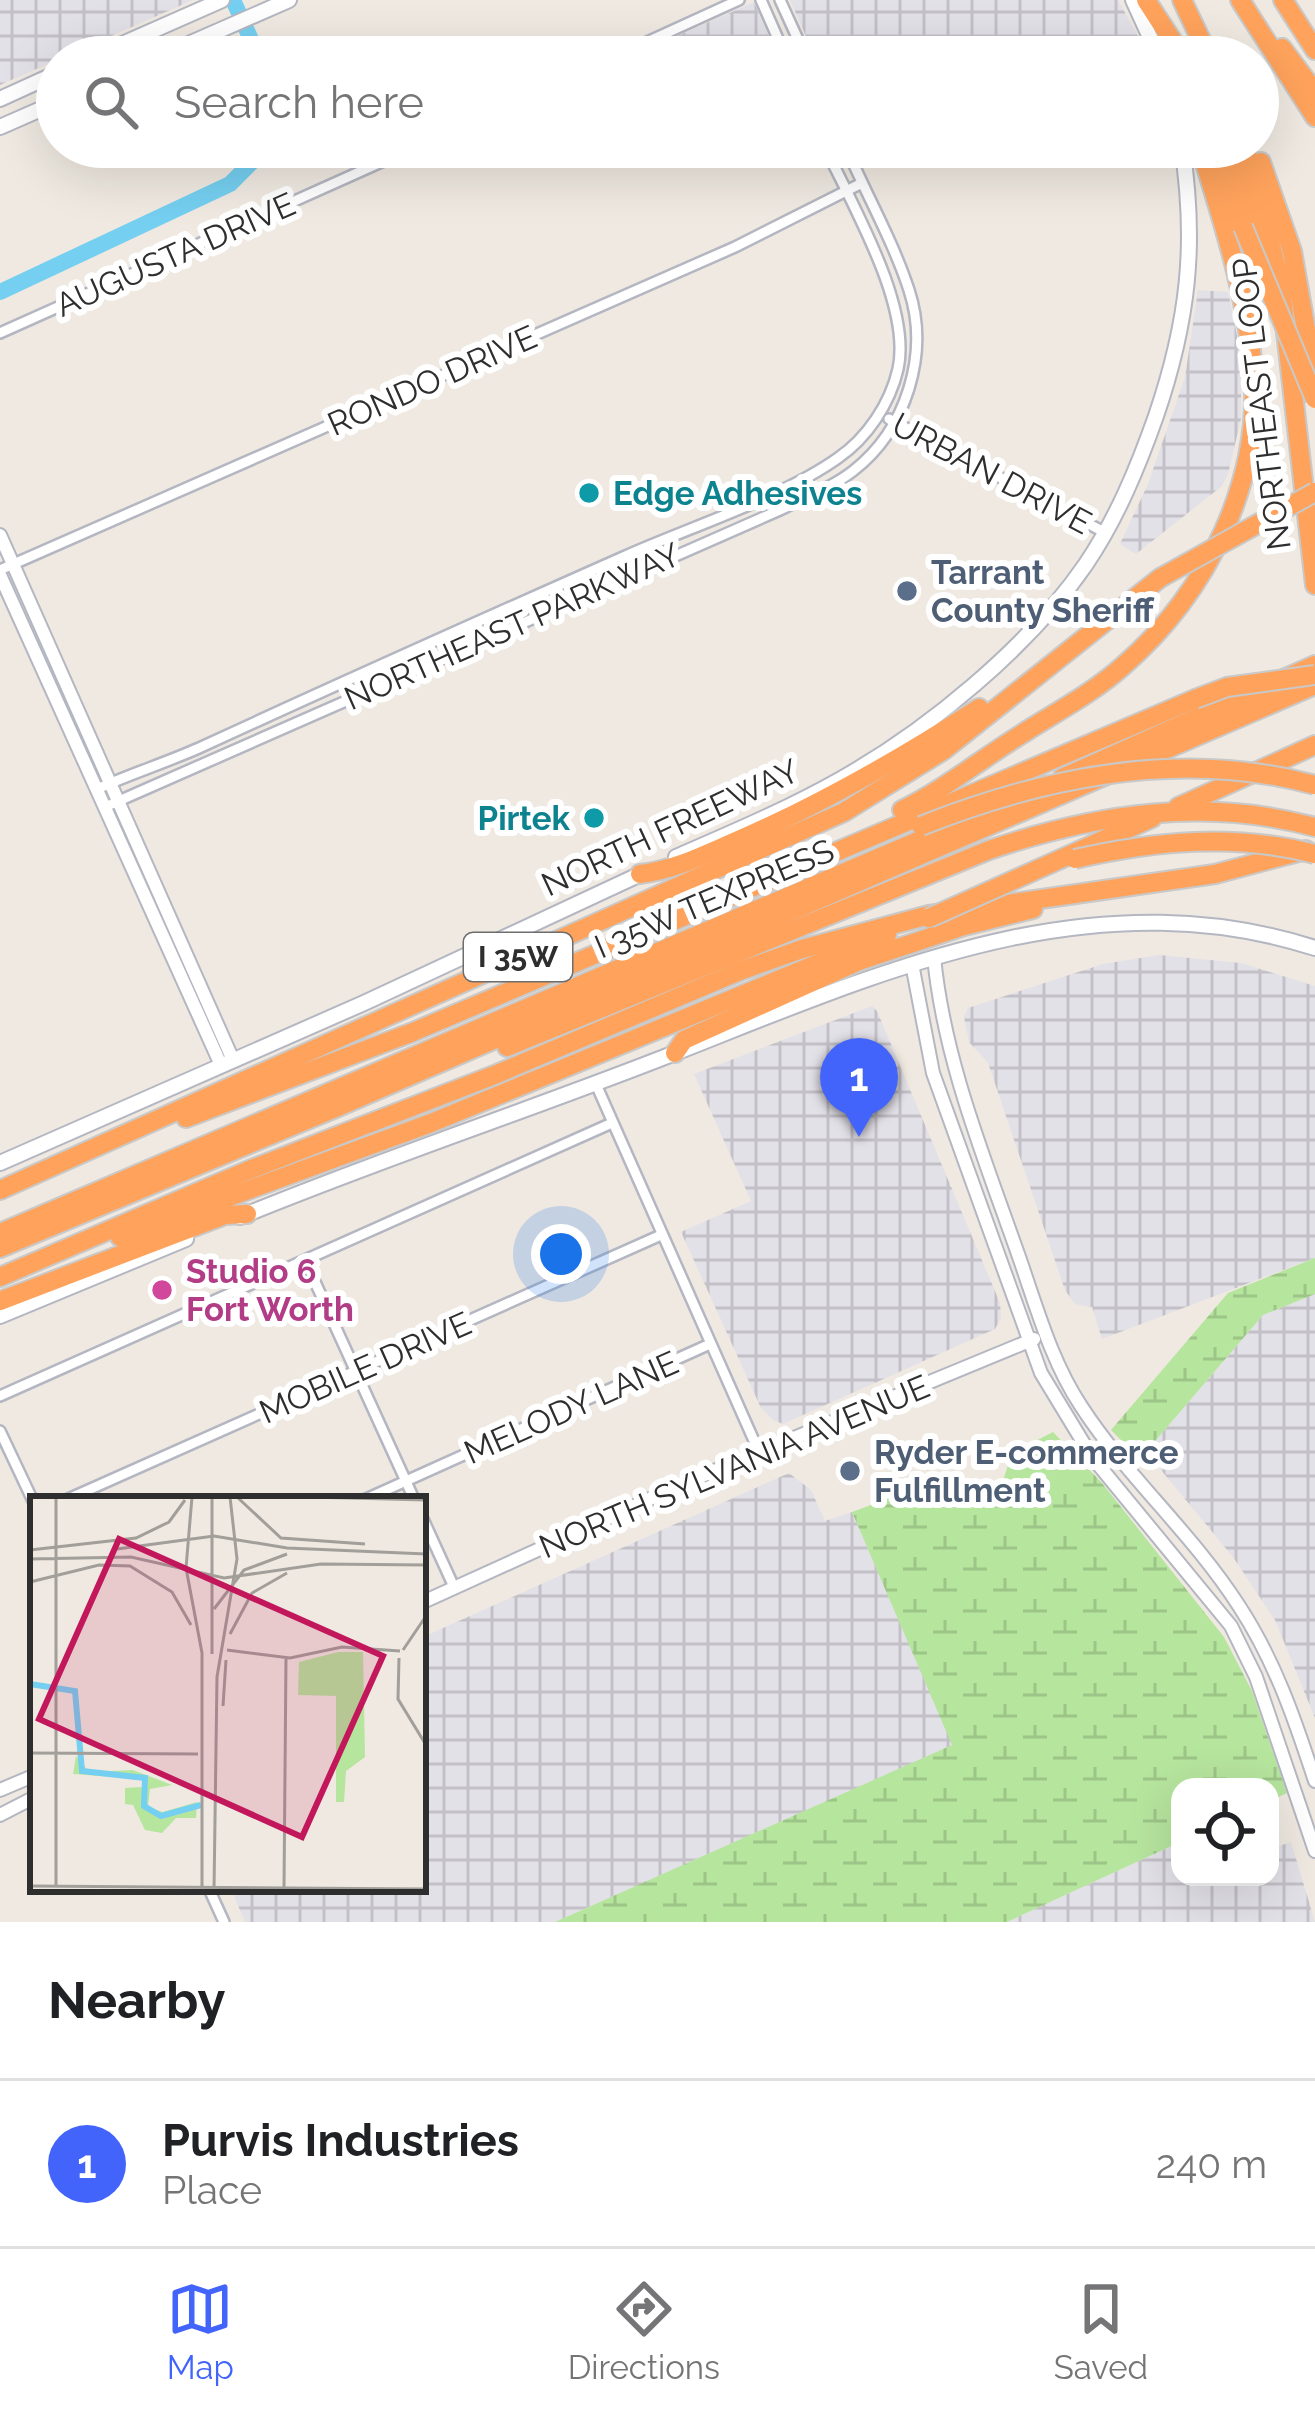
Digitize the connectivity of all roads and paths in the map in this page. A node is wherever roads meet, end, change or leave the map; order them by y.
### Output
1 (289, 0) edge
2 (739, 0) edge
3 (761, 0) edge
4 (780, 0) edge
5 (1132, 0) edge
6 (1145, 0) edge
7 (1183, 0) edge
8 (1242, 0) edge
9 (1286, 0) edge
10 (217, 3) edge
11 (144, 36) edge
12 (206, 36) edge
13 (660, 36) edge
14 (777, 36) edge
15 (796, 36) edge
16 (1149, 36) edge
17 (1161, 36) edge
18 (1169, 36) edge
19 (1199, 36) edge
20 (1264, 36) edge
21 (1271, 36) edge
22 (1315, 37) edge
23 (1279, 47) edge
24 (1315, 50) edge
25 (1279, 59) edge
26 (36, 83) edge
27 (1315, 92) edge
28 (0, 99) edge
29 (36, 111) edge
30 (1315, 117) edge
31 (0, 127) edge
32 (368, 168) edge
33 (835, 168) edge
34 (855, 168) edge
35 (1184, 168) edge
36 (1210, 168) edge
37 (1215, 168) edge
38 (1233, 168) edge
39 (1255, 168) edge
40 (1258, 168) edge
41 (862, 183) junction
42 (846, 190) junction
43 (1286, 320) junction
44 (0, 333) edge
45 (1315, 381) edge
46 (1315, 399) edge
47 (879, 414) junction
48 (894, 422) junction
49 (1315, 492) edge
50 (700, 522) junction
51 (1104, 532) junction
52 (0, 535) edge
53 (709, 538) junction
54 (4, 570) edge
55 (1315, 585) edge
56 (543, 592) junction
57 (549, 609) junction
58 (1315, 668) edge
59 (1315, 685) edge
60 (1016, 691) junction
61 (259, 719) junction
62 (268, 736) junction
63 (1315, 745) edge
64 (1315, 785) edge
65 (104, 786) junction
66 (111, 804) junction
67 (1315, 827) edge
68 (1315, 850) edge
69 (640, 874) junction
70 (1025, 875) junction
71 (1082, 892) junction
72 (708, 904) junction
73 (1315, 948) edge
74 (934, 957) junction
75 (912, 964) junction
76 (675, 1053) junction
77 (227, 1063) junction
78 (399, 1081) junction
79 (595, 1082) junction
80 (612, 1123) junction
81 (224, 1138) junction
82 (0, 1163) edge
83 (988, 1167) junction
84 (968, 1172) junction
85 (0, 1190) edge
86 (0, 1200) edge
87 (247, 1214) junction
88 (0, 1233) edge
89 (661, 1235) junction
90 (0, 1248) edge
91 (58, 1252) junction
92 (304, 1260) junction
93 (0, 1277) edge
94 (0, 1301) edge
95 (0, 1316) edge
96 (1047, 1334) junction
97 (1029, 1341) junction
98 (710, 1344) junction
99 (355, 1372) junction
100 (0, 1396) edge
101 (0, 1431) edge
102 (759, 1452) junction
103 (406, 1480) junction
104 (31, 1496) edge
105 (75, 1496) edge
106 (372, 1496) edge
107 (413, 1496) edge
108 (426, 1526) edge
109 (454, 1588) junction
110 (426, 1601) edge
111 (1273, 1666) junction
112 (1256, 1677) junction
113 (30, 1776) edge
114 (1315, 1781) edge
115 (0, 1790) edge
116 (30, 1799) edge
117 (2, 1810) edge
118 (1315, 1849) edge
119 (209, 1892) edge
120 (224, 1922) edge

1 - 12 main road
2 - 13 street
3 - 14 street
4 - 15 street
5 - 16 main road
6 - 17 highway
6 - 18 highway
7 - 19 highway
8 - 20 highway
8 - 21 highway
9 - 22 highway
9 - 24 highway
10 - 11 main road
23 - 27 highway
25 - 30 highway
26 - 28 main road
29 - 31 main road
32 - 44 street, AUGUSTA DRIVE
33 - 42 street, NORTHEAST PARKWAY
34 - 41 street, NORTHEAST PARKWAY
35 - 51 main road, NORTH FREEWAY
36 - 72 highway
37 - 46 highway, bridge
38 - 43 highway
39 - 43 highway, NORTHEAST LOOP
40 - 45 highway
41 - 42 street, RONDO DRIVE
41 - 48 street, NORTHEAST PARKWAY
42 - 47 street, NORTHEAST PARKWAY
42 - 54 street, RONDO DRIVE
43 - 55 highway, NORTHEAST LOOP
47 - 48 street, URBAN DRIVE
47 - 50 street, NORTHEAST PARKWAY
48 - 51 street, URBAN DRIVE
48 - 53 street, NORTHEAST PARKWAY
49 - 60 highway, NORTH FREEWAY / I 35W, bridge
50 - 53 street
50 - 56 street, NORTHEAST PARKWAY
51 - 69 main road, NORTH FREEWAY
52 - 54 street
53 - 57 street, NORTHEAST PARKWAY
54 - 65 street
56 - 57 street
56 - 61 street, NORTHEAST PARKWAY
57 - 62 street, NORTHEAST PARKWAY
58 - 72 highway, bridge
58 - 81 highway, I 35W TEXPRESS
59 - 78 highway, I 35W TEXPRESS
60 - 69 highway
60 - 85 highway, NORTH FREEWAY / I 35W
61 - 62 street
61 - 65 street, NORTHEAST PARKWAY
62 - 66 street, NORTHEAST PARKWAY
63 - 70 highway, bridge
64 - 81 highway, bridge
65 - 66 street
66 - 77 street
67 - 78 highway
68 - 70 highway, bridge
68 - 71 highway
69 - 77 main road, NORTH FREEWAY
70 - 91 highway, bridge
71 - 76 highway
71 - 91 highway
72 - 86 highway
73 - 74 main road
74 - 75 main road
74 - 83 street
75 - 76 main road
75 - 84 street
76 - 79 main road
77 - 82 main road, NORTH FREEWAY
78 - 90 highway, I 35W TEXPRESS
79 - 80 street
79 - 87 main road
80 - 89 street
80 - 92 street
81 - 88 highway, I 35W TEXPRESS
83 - 84 street
83 - 96 street
84 - 97 street
87 - 94 highway
87 - 95 main road
89 - 98 street
89 - 99 street, MOBILE DRIVE
91 - 93 highway
92 - 99 street
92 - 100 street
96 - 97 street, NORTH SYLVANIA AVENUE
96 - 111 street
97 - 102 street, NORTH SYLVANIA AVENUE
97 - 112 street
98 - 102 street
98 - 103 street, MELODY LANE
99 - 103 street
99 - 105 street, MOBILE DRIVE
101 - 104 street
102 - 109 street, NORTH SYLVANIA AVENUE
103 - 106 street, MELODY LANE
103 - 107 street
108 - 109 street
109 - 110 street, NORTH SYLVANIA AVENUE
111 - 112 street
111 - 114 street
112 - 118 street
113 - 115 street
116 - 117 street
119 - 120 street

